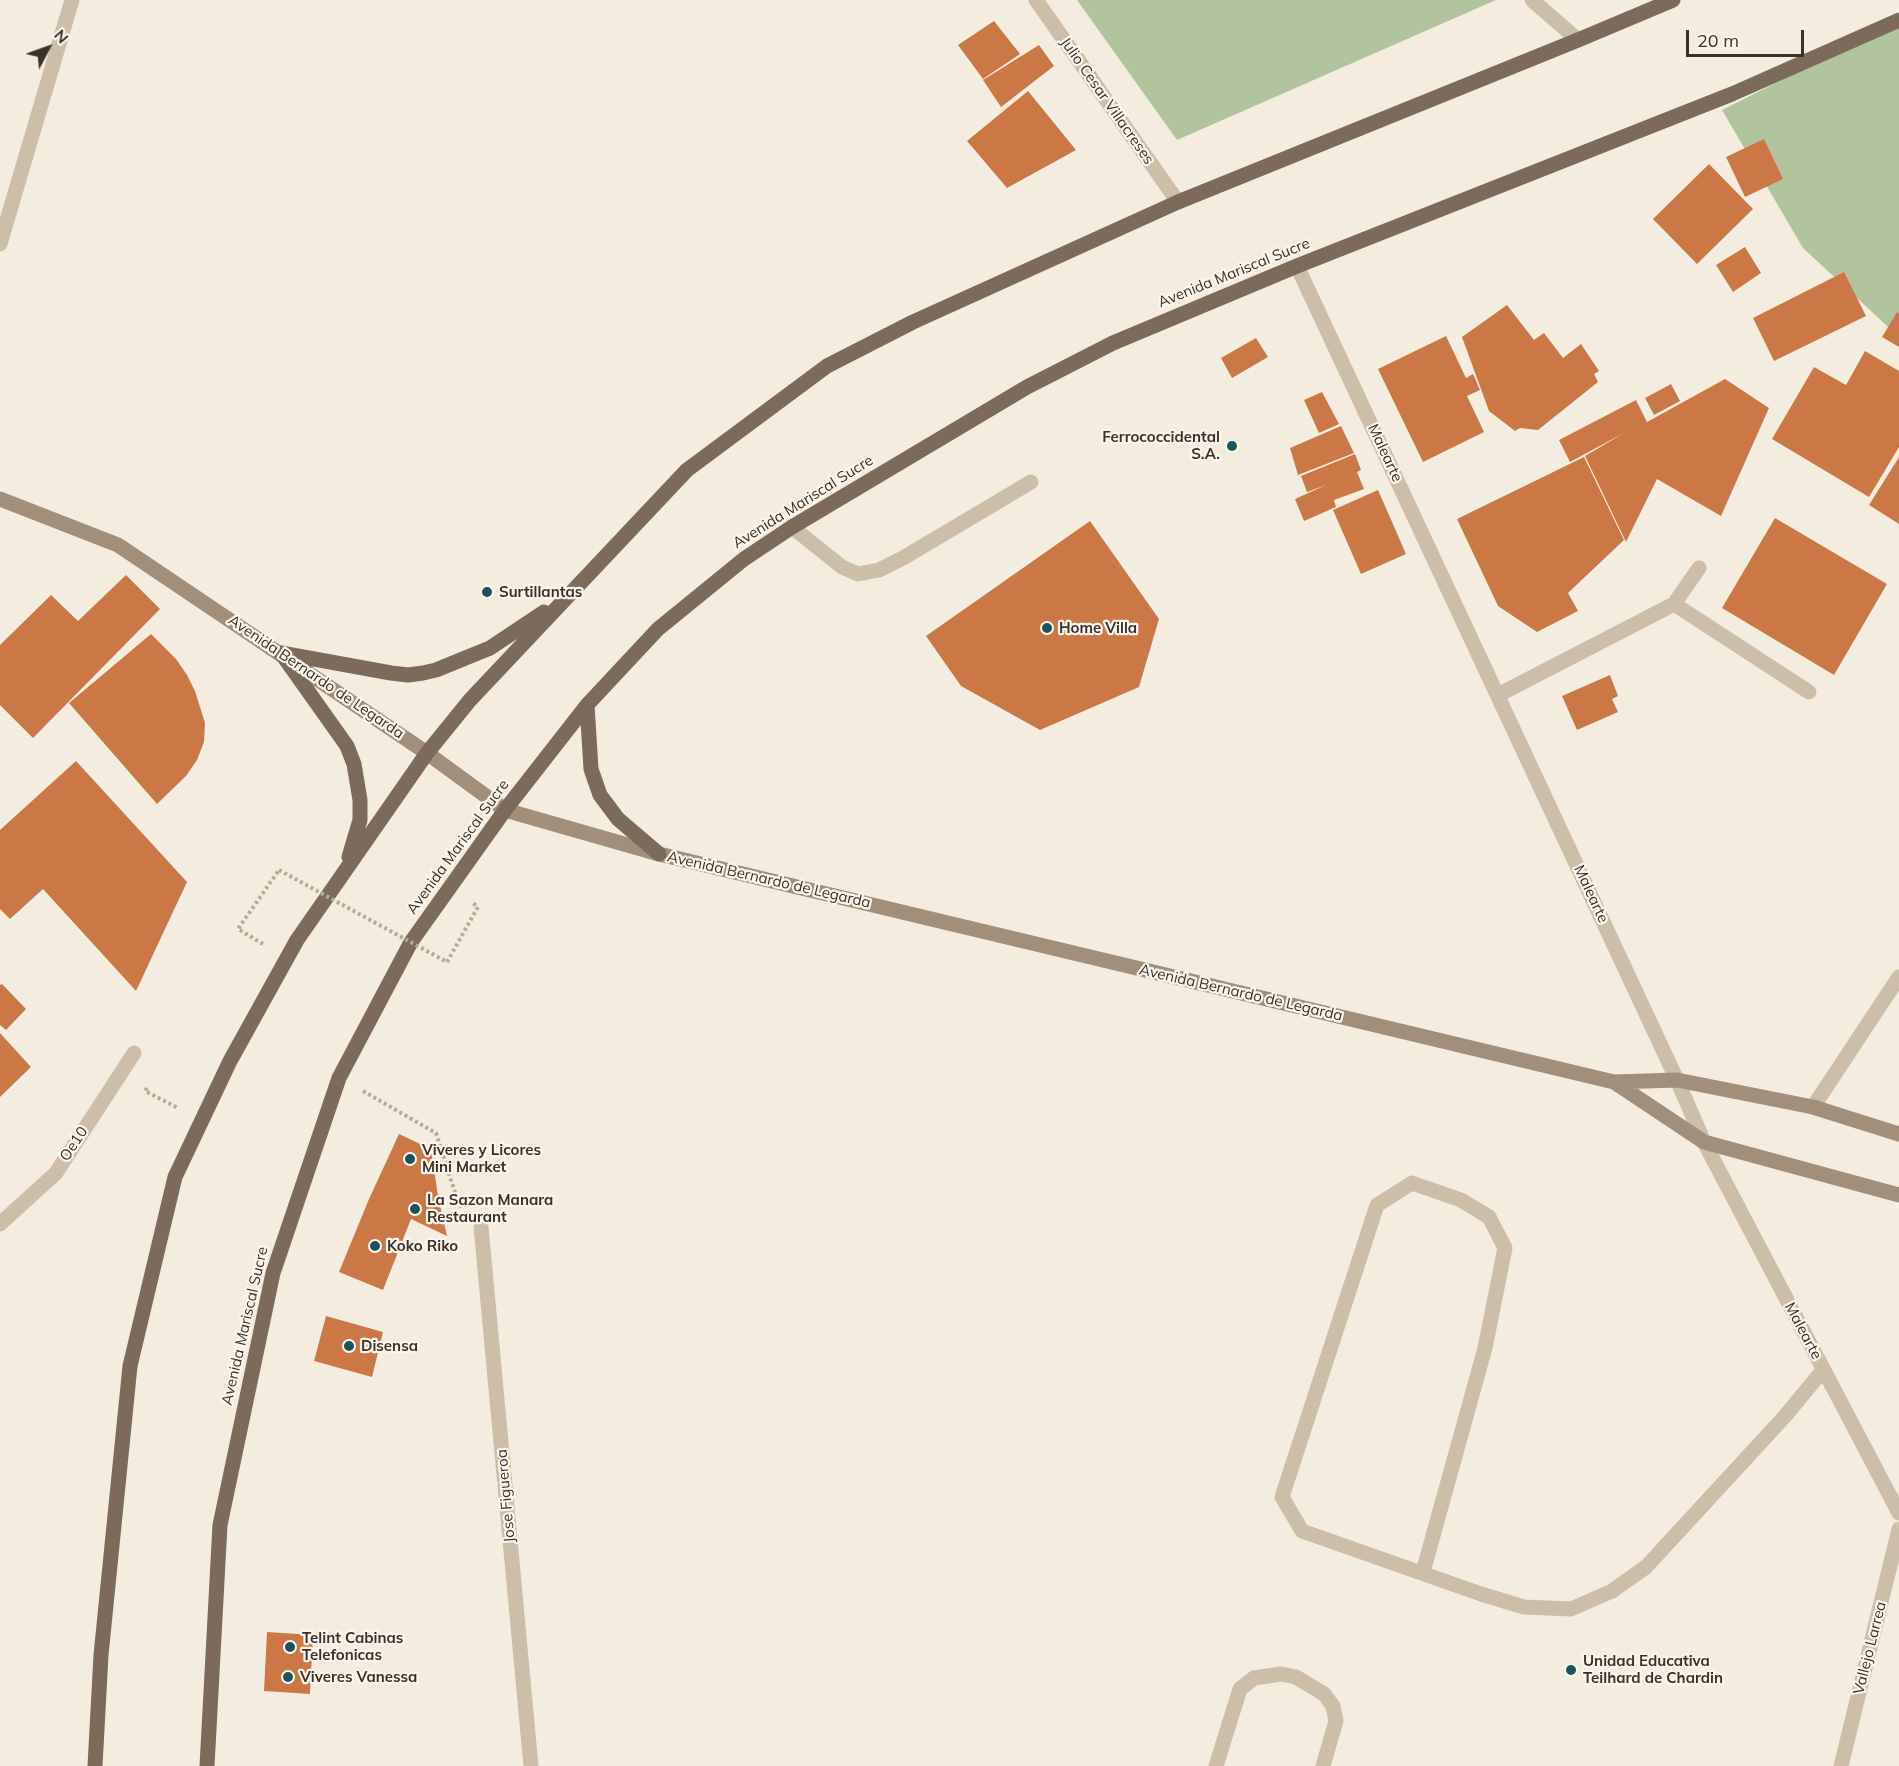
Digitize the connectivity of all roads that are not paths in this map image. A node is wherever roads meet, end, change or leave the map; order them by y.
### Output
1 (72, 0) edge
2 (1036, 0) edge
3 (1532, 0) edge
4 (1673, 0) edge
5 (1899, 20) edge
6 (1578, 40) junction
7 (1178, 202) junction
8 (0, 244) edge
9 (1298, 266) junction
10 (1031, 482) dead end
11 (0, 499) edge
12 (792, 527) junction
13 (1699, 568) dead end
14 (566, 597) junction
15 (1674, 604) junction
16 (281, 653) junction
17 (1809, 692) dead end
18 (1498, 695) junction
19 (587, 705) junction
20 (427, 753) junction
21 (505, 810) junction
22 (659, 854) junction
23 (345, 870) junction
24 (1899, 977) edge
25 (134, 1053) dead end
26 (1677, 1080) junction
27 (1614, 1082) junction
28 (1813, 1107) junction
29 (1899, 1134) edge
30 (1704, 1142) junction
31 (1899, 1195) edge
32 (0, 1224) edge
33 (481, 1227) road end
34 (1823, 1370) junction
35 (1899, 1513) edge
36 (1899, 1529) edge
37 (1423, 1572) junction
38 (95, 1766) edge
39 (207, 1766) edge
40 (531, 1766) edge
41 (1215, 1766) edge
42 (1323, 1766) edge
43 (1841, 1766) edge

1 - 8 street
2 - 7 street, Julio Cesar Villacreses
3 - 6 street
4 - 6 main road
5 - 9 main road, Avenida Mariscal Sucre
6 - 7 main road
7 - 14 main road
9 - 12 main road, Avenida Mariscal Sucre
9 - 18 street, Malearte
10 - 12 street
11 - 16 street, Avenida Bernardo de Legarda
12 - 19 main road, Avenida Mariscal Sucre
13 - 15 street
14 - 16 main road
14 - 20 main road
15 - 17 street
15 - 18 street
16 - 20 street, Avenida Bernardo de Legarda
16 - 23 main road
18 - 26 street, Malearte
19 - 21 main road, Avenida Mariscal Sucre
19 - 22 main road
20 - 21 street, Avenida Bernardo de Legarda
20 - 23 main road
21 - 22 street, Avenida Bernardo de Legarda
21 - 39 main road, Avenida Mariscal Sucre
22 - 27 street, Avenida Bernardo de Legarda
23 - 38 main road
24 - 28 street
25 - 32 street, Oe10
26 - 27 street, Avenida Bernardo de Legarda
26 - 28 street, Avenida Bernardo de Legarda
26 - 30 street, Malearte
27 - 30 street, Avenida Bernardo de Legarda
28 - 29 street, Avenida Bernardo de Legarda
30 - 31 street, Avenida Bernardo de Legarda
30 - 34 street, Malearte
33 - 40 street, Jose Figueroa
34 - 35 street, Malearte
34 - 37 street
36 - 43 street, Vallejo Larrea
37 - 37 street
41 - 42 street

